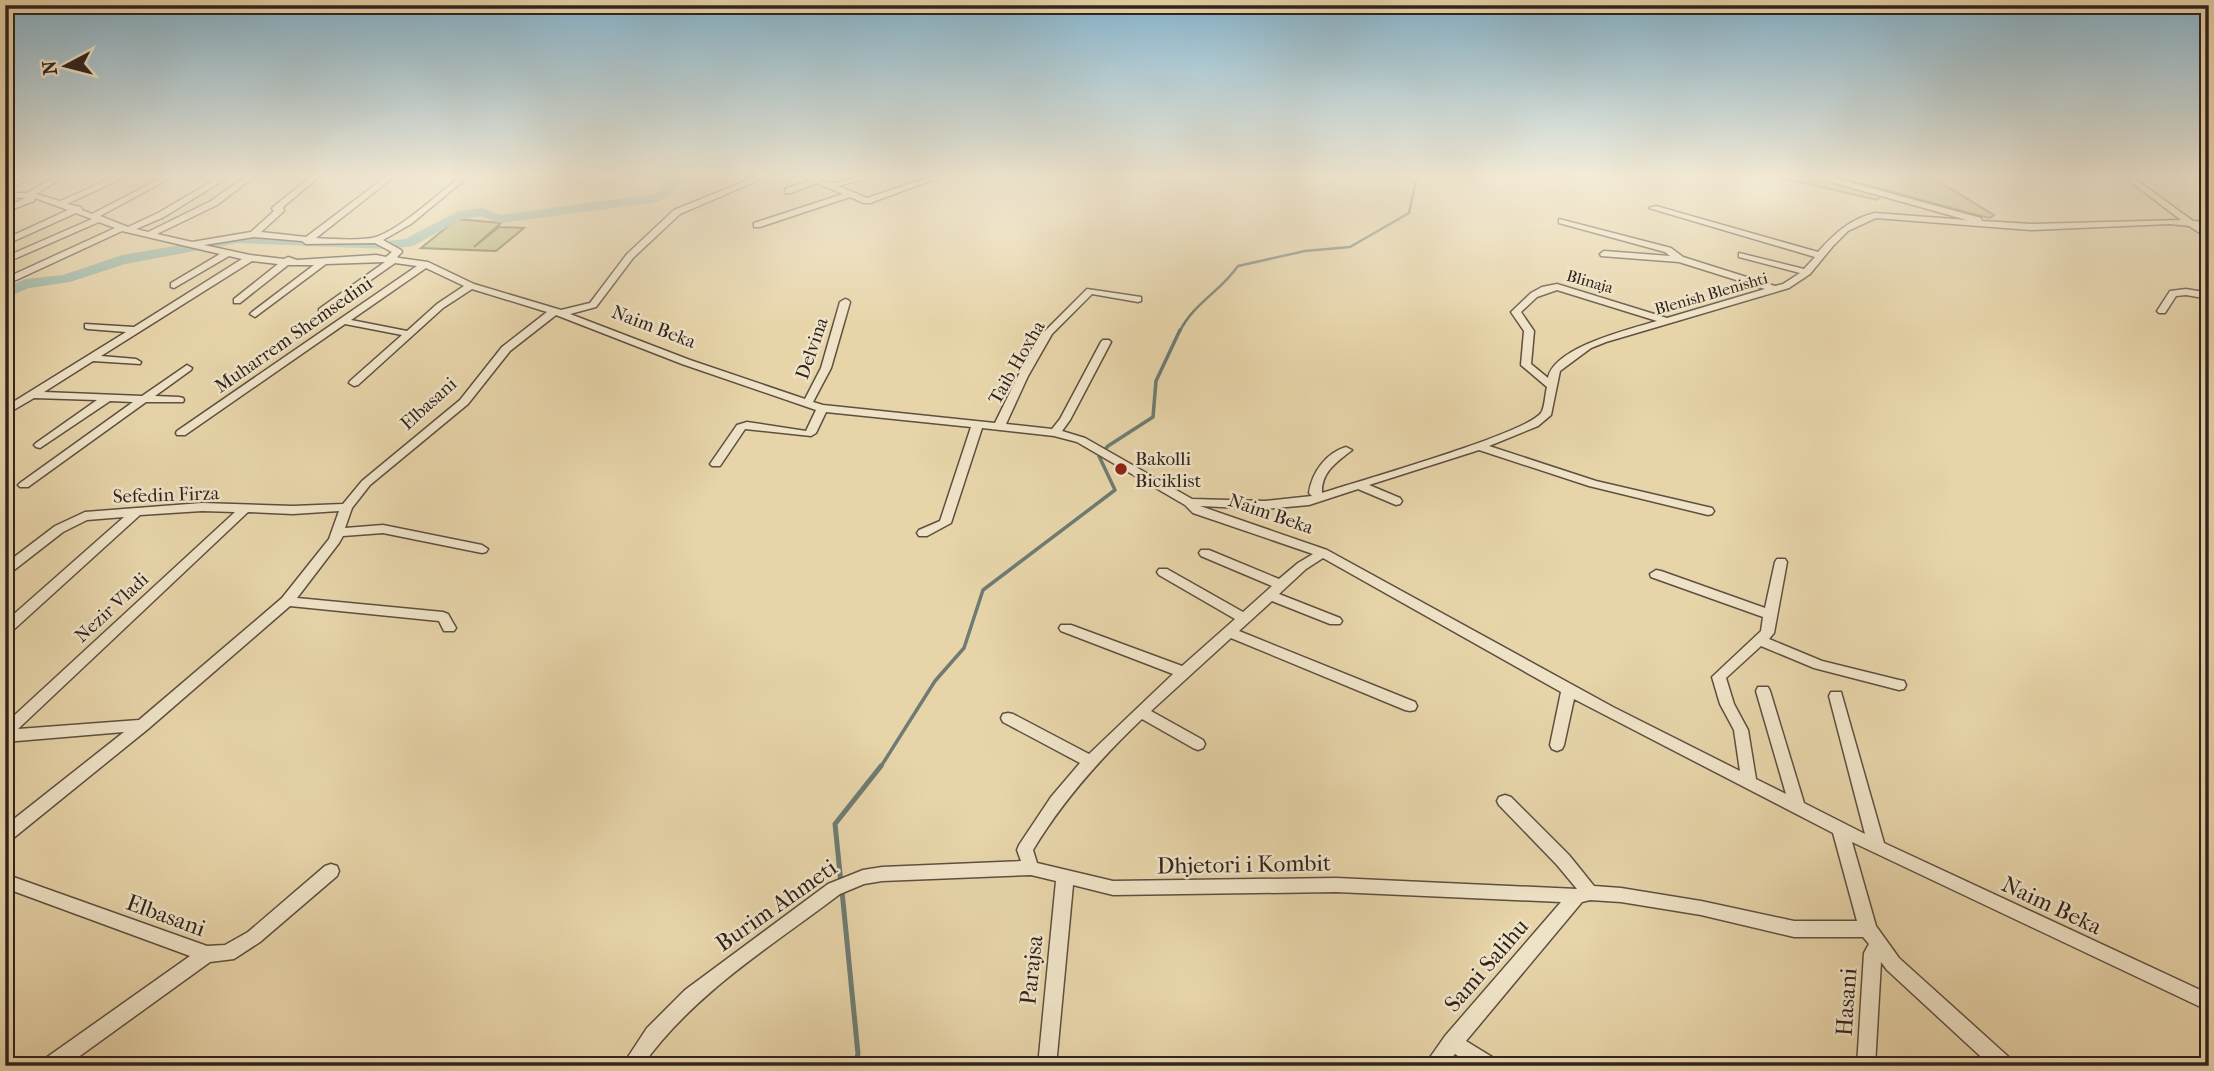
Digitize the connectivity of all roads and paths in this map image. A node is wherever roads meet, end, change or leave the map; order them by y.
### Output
1 (40, 226) edge
2 (79, 226) edge
3 (116, 226) edge
4 (132, 226) edge
5 (167, 226) edge
6 (263, 226) edge
7 (325, 226) edge
8 (404, 226) edge
9 (662, 226) edge
10 (1580, 226) edge
11 (1717, 226) edge
12 (1847, 226) edge
13 (2192, 226) edge
14 (124, 229) junction
15 (254, 234) junction
16 (149, 235) junction
17 (2209, 237) edge
18 (306, 240) junction
19 (5, 242) edge
20 (385, 243) junction
21 (187, 245) junction
22 (229, 252) junction
23 (1604, 254) dead end
24 (1742, 255) dead end
25 (1819, 255) junction
26 (250, 258) junction
27 (395, 259) junction
28 (1680, 259) junction
29 (5, 260) edge
30 (288, 260) junction
31 (326, 260) junction
32 (425, 264) junction
33 (1807, 272) junction
34 (11, 279) dead end
35 (174, 285) dead end
36 (471, 286) junction
37 (1777, 290) junction
38 (2209, 296) edge
39 (1138, 299) dead end
40 (237, 301) dead end
41 (845, 302) dead end
42 (322, 311) dead end
43 (2162, 311) dead end
44 (557, 312) junction
45 (255, 314) dead end
46 (344, 321) junction
47 (1668, 321) junction
48 (88, 326) dead end
49 (136, 330) junction
50 (409, 334) junction
51 (1106, 342) dead end
52 (93, 358) junction
53 (136, 362) dead end
54 (187, 368) dead end
55 (354, 383) dead end
56 (1551, 385) junction
57 (33, 395) junction
58 (109, 397) junction
59 (144, 399) junction
60 (179, 400) dead end
61 (807, 403) junction
62 (821, 408) junction
63 (5, 412) edge
64 (978, 424) junction
65 (999, 427) junction
66 (181, 433) dead end
67 (1055, 433) junction
68 (40, 445) dead end
69 (1479, 446) junction
70 (1346, 450) dead end
71 (716, 464) dead end
72 (24, 485) dead end
73 (1359, 485) junction
74 (1320, 498) junction
75 (1396, 501) dead end
76 (1189, 502) junction
77 (346, 507) junction
78 (139, 510) junction
79 (244, 510) junction
80 (1708, 511) dead end
81 (339, 532) junction
82 (923, 533) dead end
83 (482, 549) dead end
84 (1205, 553) dead end
85 (1323, 553) junction
86 (1781, 562) dead end
87 (5, 571) edge
88 (1163, 572) dead end
89 (1656, 574) dead end
90 (1276, 590) junction
91 (287, 601) junction
92 (1770, 614) junction
93 (1244, 618) junction
94 (1335, 621) dead end
95 (449, 628) dead end
96 (1066, 628) dead end
97 (5, 630) edge
98 (1229, 632) junction
99 (1759, 640) junction
100 (1185, 673) junction
101 (1899, 685) dead end
102 (1569, 689) junction
103 (1763, 691) dead end
104 (1836, 696) dead end
105 (1410, 706) dead end
106 (1141, 712) junction
107 (1008, 718) dead end
108 (143, 725) junction
109 (5, 734) edge
110 (1198, 744) dead end
111 (1557, 745) dead end
112 (1092, 762) junction
113 (1749, 781) junction
114 (1504, 801) dead end
115 (1797, 806) junction
116 (1840, 828) junction
117 (5, 835) edge
118 (1877, 847) junction
119 (1031, 868) junction
120 (331, 871) dead end
121 (1065, 878) junction
122 (5, 881) edge
123 (834, 889) joint
124 (1583, 895) junction
125 (1873, 936) junction
126 (207, 954) junction
127 (2209, 1003) edge
128 (1452, 1042) junction
129 (50, 1066) edge
130 (631, 1066) edge
131 (1047, 1066) edge
132 (1433, 1066) edge
133 (1490, 1066) edge
134 (1866, 1066) edge
135 (2005, 1066) edge

1 - 19 street
2 - 29 street
3 - 14 street, Naim Beka
4 - 14 street
5 - 16 street
6 - 15 street
7 - 18 street
8 - 20 street
9 - 44 street
10 - 28 street
11 - 25 street
12 - 25 street, Blenish Blenishti
13 - 17 street
14 - 16 street, Naim Beka
14 - 34 street
15 - 18 street
15 - 21 street
16 - 21 street, Naim Beka
18 - 20 street
20 - 27 street
21 - 22 street, Naim Beka
22 - 26 street, Naim Beka
22 - 35 street
23 - 28 street
24 - 33 street
25 - 33 street, Blenish Blenishti
26 - 30 street, Naim Beka
26 - 49 street
27 - 31 street, Naim Beka
27 - 32 street, Naim Beka
27 - 42 street
28 - 37 street
30 - 31 street, Naim Beka
30 - 40 street
31 - 45 street
32 - 36 street, Naim Beka
32 - 46 street, Muharrem Shemsedini
33 - 37 street, Blenish Blenishti
36 - 44 street, Naim Beka
36 - 50 street
37 - 47 street, Blenish Blenishti
38 - 43 street
39 - 65 street, Taib Hoxha
41 - 61 street, Delvina
44 - 61 street, Naim Beka
44 - 77 street, Elbasani
46 - 50 street
46 - 66 street, Muharrem Shemsedini
47 - 56 street, Blenish Blenishti
47 - 56 street, Blinaja
48 - 49 street
49 - 52 street
50 - 55 street
51 - 67 street
52 - 53 street
52 - 57 street
54 - 59 street
56 - 69 street, Blenish Blenishti
57 - 58 street
57 - 63 street
58 - 59 street
58 - 68 street
59 - 60 street
59 - 72 street
61 - 62 street, Naim Beka
62 - 64 street, Naim Beka
62 - 71 street
64 - 65 street, Naim Beka
64 - 82 street
65 - 67 street, Naim Beka
67 - 76 street, Naim Beka
69 - 73 street, Blenish Blenishti
69 - 80 street
70 - 74 street
73 - 74 street, Blenish Blenishti
73 - 75 street
74 - 76 street, Blenish Blenishti
76 - 85 street, Naim Beka
77 - 79 street, Sefedin Firza
77 - 81 street, Elbasani
78 - 79 street, Sefedin Firza
78 - 87 street, Sefedin Firza
78 - 97 street
79 - 109 street, Nezir Vladi
81 - 83 street
81 - 91 street, Elbasani
84 - 90 street
85 - 90 street
85 - 102 street, Naim Beka
86 - 92 street
88 - 93 street
89 - 92 street
90 - 93 street
90 - 94 street
91 - 95 street
91 - 108 street, Elbasani
92 - 99 street
93 - 98 street
96 - 100 street
98 - 100 street
98 - 105 street
99 - 101 street
99 - 113 street
100 - 106 street
102 - 111 street
102 - 113 street, Naim Beka
103 - 115 street
104 - 118 street
106 - 110 street
106 - 112 street
107 - 112 street
108 - 109 street
108 - 117 street, Elbasani
112 - 119 street
113 - 115 street, Naim Beka
114 - 124 street
115 - 116 street, Naim Beka
116 - 118 street, Naim Beka
116 - 125 street
118 - 127 street, Naim Beka
119 - 121 street, Dhjetori i Kombit
119 - 123 street, Burim Ahmeti
120 - 126 street, Elbasani
121 - 124 street, Dhjetori i Kombit
121 - 131 street, Parajsa
122 - 126 street, Elbasani
123 - 130 street, Burim Ahmeti
124 - 125 street, Dhjetori i Kombit
124 - 128 street, Sami Salihu
125 - 134 street, Hasani
125 - 135 street
126 - 129 street
128 - 132 street, Sami Salihu
128 - 133 street

